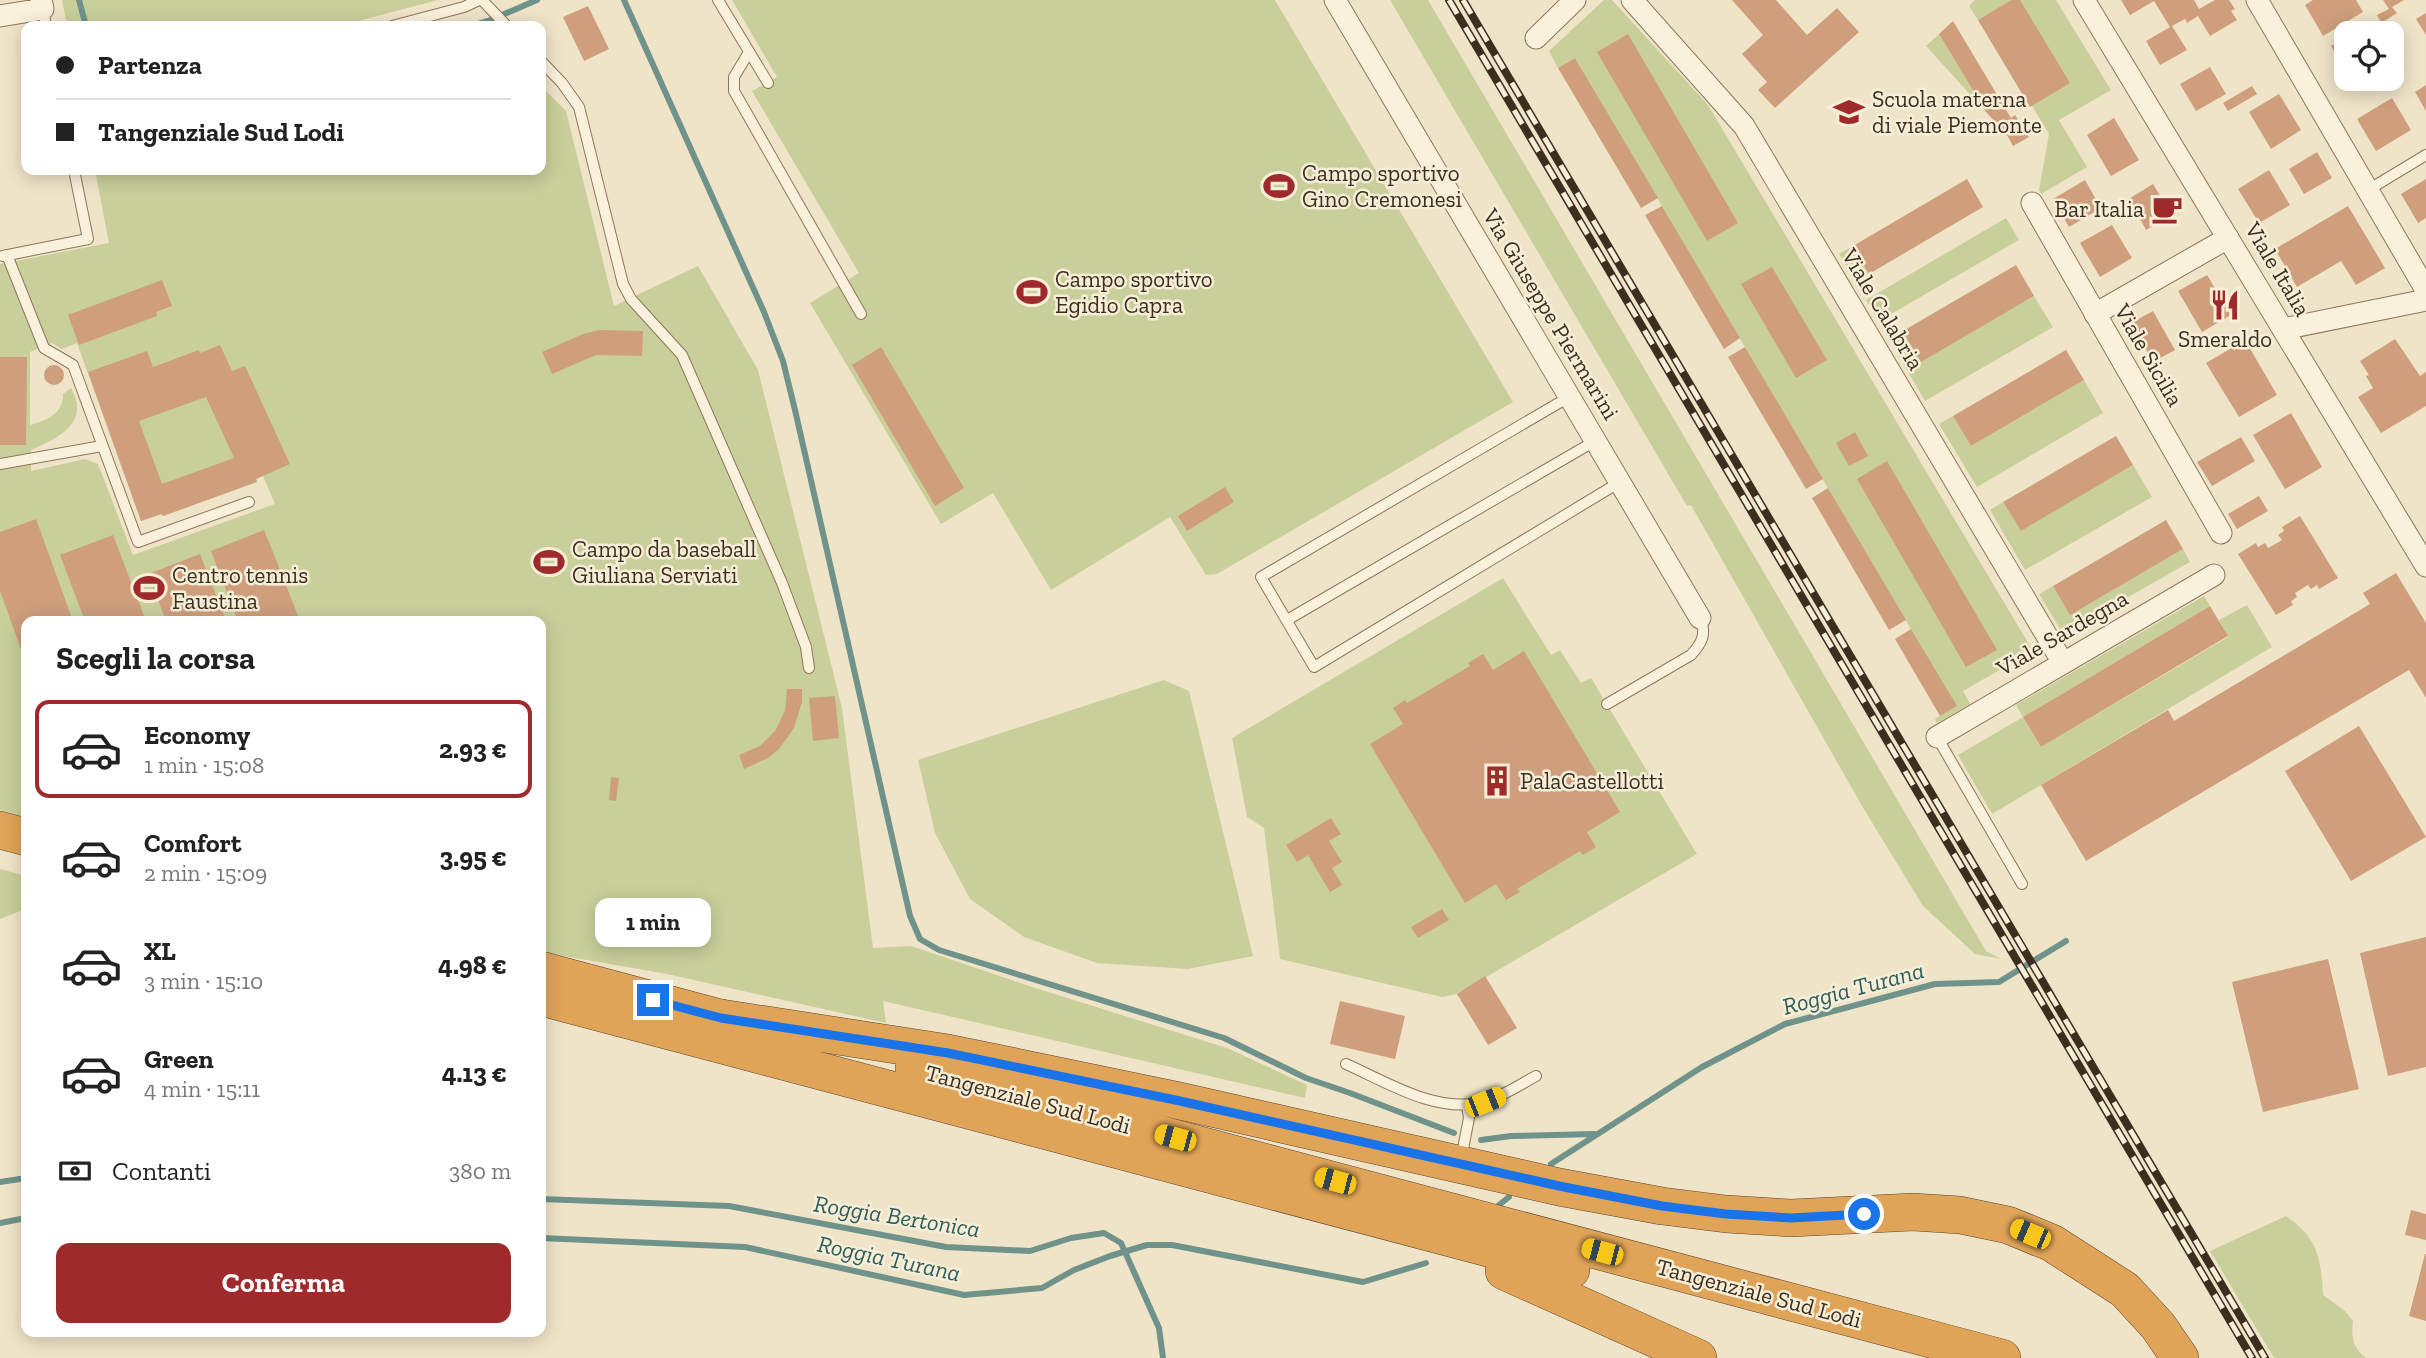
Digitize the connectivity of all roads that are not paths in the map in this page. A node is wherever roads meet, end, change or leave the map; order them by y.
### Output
1 (481, 0) edge
2 (718, 0) edge
3 (1335, 0) edge
4 (1575, 0) edge
5 (1632, 0) edge
6 (2084, 0) edge
7 (2257, 0) edge
8 (43, 12) edge
9 (0, 16) edge
10 (412, 21) edge
11 (502, 21) edge
12 (1536, 38) dead end
13 (749, 52) junction
14 (546, 66) edge
15 (768, 83) dead end
16 (2426, 155) edge
17 (76, 175) edge
18 (2368, 190) junction
19 (2032, 203) dead end
20 (2228, 238) junction
21 (3, 256) edge
22 (2426, 290) edge
23 (2426, 300) edge
24 (861, 314) dead end
25 (2095, 314) junction
26 (2283, 329) junction
27 (1569, 397) junction
28 (1595, 441) junction
29 (102, 446) junction
30 (0, 464) edge
31 (1620, 482) junction
32 (249, 502) dead end
33 (2221, 533) dead end
34 (2426, 566) edge
35 (2214, 575) dead end
36 (1700, 618) joint
37 (1287, 621) junction
38 (2063, 663) junction
39 (808, 668) dead end
40 (1607, 704) dead end
41 (1937, 737) joint
42 (0, 830) edge
43 (21, 836) edge
44 (0, 855) edge
45 (21, 861) edge
46 (2022, 884) dead end
47 (546, 971) edge
48 (546, 998) edge
49 (721, 1018) junction
50 (1346, 1064) dead end
51 (1536, 1076) dead end
52 (1467, 1105) junction
53 (1460, 1165) junction
54 (1407, 1227) junction
55 (1698, 1358) edge
56 (1907, 1358) edge
57 (2002, 1358) edge
58 (2180, 1358) edge

1 - 10 lane
1 - 11 lane
2 - 13 lane
3 - 27 street, Via Giuseppe Piermarini
4 - 12 street
5 - 38 street, Viale Calabria
6 - 20 street, Viale Italia
7 - 18 street
8 - 9 street
13 - 15 lane
13 - 24 lane
14 - 39 lane
16 - 18 lane
17 - 21 lane
18 - 22 street
19 - 25 street, Viale Sicilia
20 - 25 street
20 - 26 street, Viale Italia
21 - 29 lane
23 - 26 street
25 - 33 street, Viale Sicilia
26 - 34 street, Viale Italia
27 - 28 street, Via Giuseppe Piermarini
27 - 37 lane
28 - 31 street, Via Giuseppe Piermarini
28 - 37 lane
29 - 30 lane
29 - 32 lane
31 - 36 street, Via Giuseppe Piermarini
31 - 37 lane
35 - 38 street, Viale Sardegna
36 - 40 lane
38 - 41 street, Viale Sardegna
41 - 46 lane
42 - 43 highway
44 - 45 highway
47 - 49 highway, Tangenziale Sud Lodi
48 - 54 highway, Tangenziale Sud Lodi
49 - 53 highway
49 - 57 highway, Tangenziale Sud Lodi
50 - 52 lane
51 - 52 lane
52 - 53 lane
53 - 58 highway
54 - 55 highway
54 - 56 highway, Tangenziale Sud Lodi

